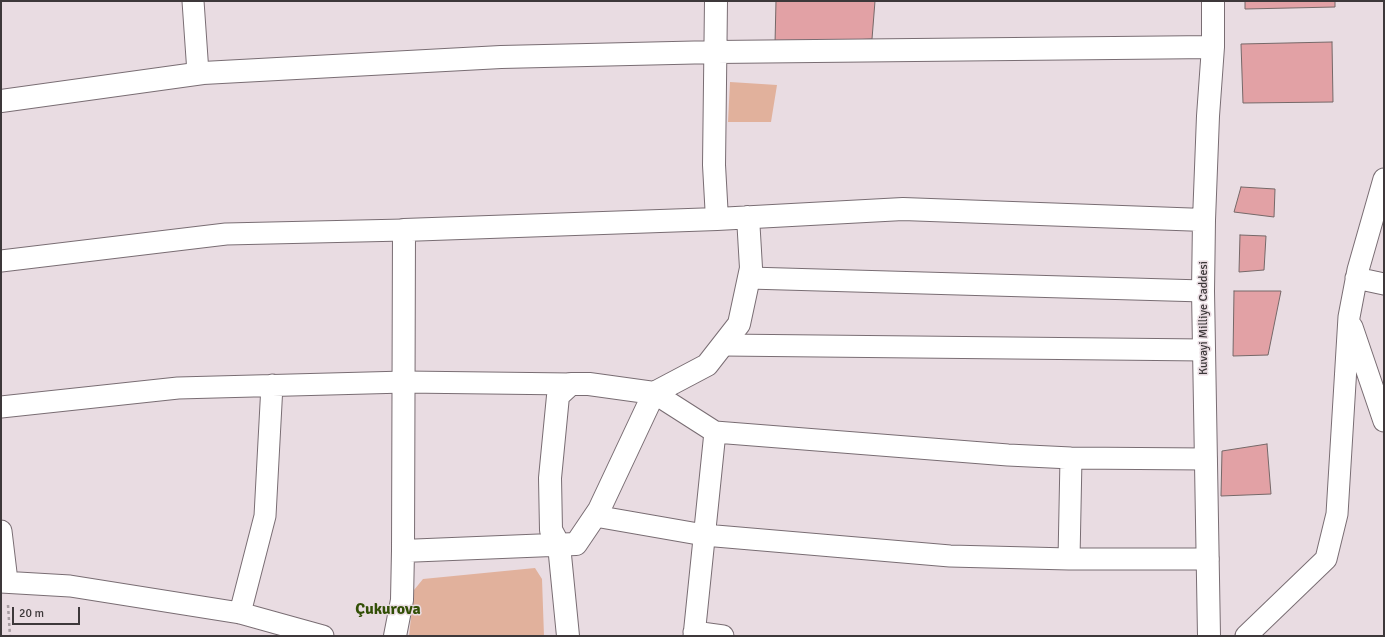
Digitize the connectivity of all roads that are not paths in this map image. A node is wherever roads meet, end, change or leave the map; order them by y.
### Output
1 (193, 1) edge
2 (716, 1) edge
3 (1213, 1) edge
4 (1213, 47) junction
5 (716, 52) junction
6 (198, 73) junction
7 (1, 101) edge
8 (1384, 179) edge
9 (748, 217) junction
10 (718, 219) junction
11 (1204, 220) junction
12 (404, 230) junction
13 (1, 261) edge
14 (749, 278) junction
15 (1356, 278) junction
16 (1384, 284) edge
17 (1203, 291) junction
18 (1349, 317) junction
19 (723, 344) junction
20 (1204, 350) junction
21 (405, 382) junction
22 (571, 384) junction
23 (272, 385) junction
24 (654, 393) junction
25 (1, 407) edge
26 (1384, 421) edge
27 (715, 432) junction
28 (1071, 458) junction
29 (1206, 459) junction
30 (595, 516) junction
31 (1, 531) edge
32 (704, 535) junction
33 (559, 545) junction
34 (403, 551) junction
35 (1069, 559) junction
36 (1208, 559) junction
37 (4, 581) edge
38 (240, 613) junction
39 (694, 634) edge
40 (323, 636) edge
41 (395, 636) edge
42 (568, 636) edge
43 (723, 636) edge
44 (1209, 636) edge
45 (1246, 636) edge

1 - 6 street
2 - 5 street
3 - 4 street, Kuvayi Milliye Caddesi
4 - 5 street
4 - 11 street, Kuvayi Milliye Caddesi
5 - 6 street
5 - 10 street
6 - 7 street
8 - 15 street
9 - 10 street
9 - 11 street
9 - 14 street
10 - 12 street
11 - 17 street, Kuvayi Milliye Caddesi
12 - 13 street
12 - 21 street
14 - 17 street
14 - 19 street
15 - 16 street
15 - 18 street
17 - 20 street, Kuvayi Milliye Caddesi
18 - 26 street
18 - 45 street
19 - 20 street
19 - 24 street
20 - 29 street, Kuvayi Milliye Caddesi
21 - 22 street
21 - 23 street
21 - 34 street
22 - 24 street
22 - 33 street
23 - 25 street
23 - 38 street
24 - 27 street
24 - 30 street
27 - 28 street
27 - 32 street
28 - 29 street
28 - 35 street
29 - 36 street, Kuvayi Milliye Caddesi
30 - 32 street
30 - 33 street
31 - 37 street
32 - 35 street
32 - 39 street
33 - 34 street
33 - 42 street
34 - 41 street
35 - 36 street
36 - 44 street, Kuvayi Milliye Caddesi
37 - 38 street
38 - 40 street
39 - 43 street

